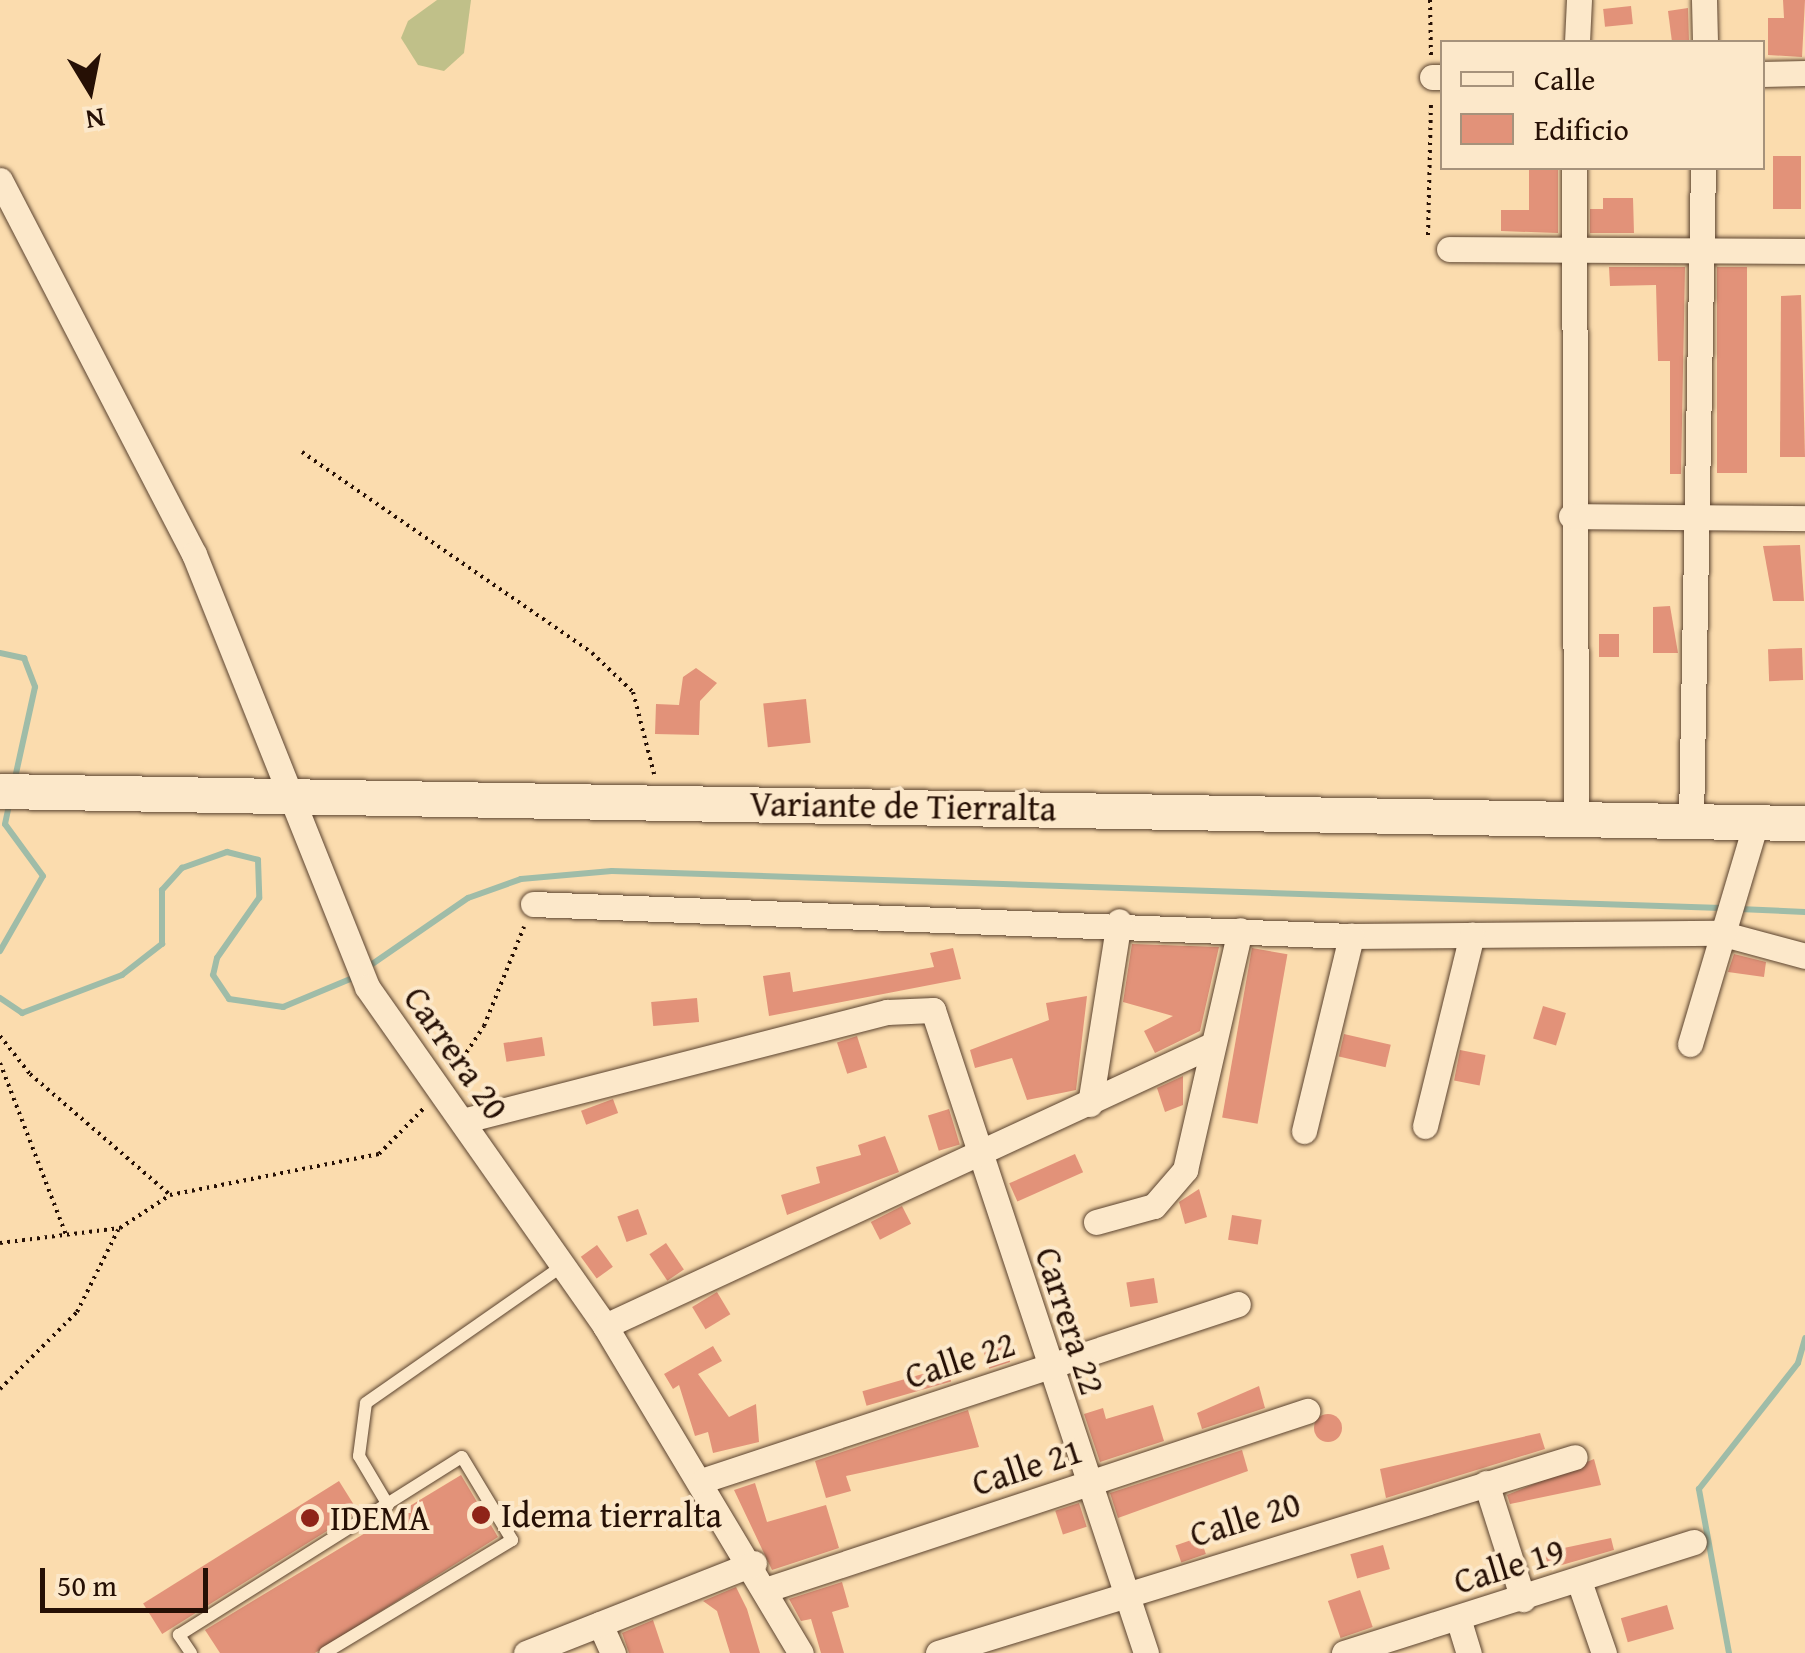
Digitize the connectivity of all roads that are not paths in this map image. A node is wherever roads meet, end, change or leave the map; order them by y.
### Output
1 (1579, 0) edge
2 (1704, 0) edge
3 (1577, 40) edge
4 (1705, 40) edge
5 (1805, 73) edge
6 (1765, 74) edge
7 (1574, 170) edge
8 (1703, 170) edge
9 (0, 180) edge
10 (1449, 250) road end
11 (1573, 250) junction
12 (1702, 251) junction
13 (1805, 251) edge
14 (1572, 516) junction
15 (1697, 517) junction
16 (1805, 518) edge
17 (17, 791) edge
18 (298, 798) junction
19 (1576, 817) junction
20 (1691, 820) junction
21 (1756, 822) junction
22 (1805, 823) edge
23 (533, 904) road end
24 (1119, 921) junction
25 (1240, 930) junction
26 (1720, 933) junction
27 (1472, 935) junction
28 (1351, 936) junction
29 (1805, 956) edge
30 (1212, 1044) junction
31 (1690, 1044) dead end
32 (1090, 1104) junction
33 (462, 1121) junction
34 (1425, 1126) dead end
35 (1304, 1131) dead end
36 (980, 1159) junction
37 (1096, 1222) dead end
38 (564, 1265) junction
39 (1238, 1304) dead end
40 (605, 1326) junction
41 (1049, 1368) junction
42 (1308, 1411) dead end
43 (1574, 1457) dead end
44 (704, 1480) junction
45 (1486, 1483) junction
46 (1087, 1484) junction
47 (388, 1505) junction
48 (1694, 1542) dead end
49 (754, 1563) junction
50 (1579, 1581) junction
51 (768, 1589) junction
52 (1123, 1593) junction
53 (1523, 1599) junction
54 (1458, 1618) junction
55 (600, 1624) junction
56 (1404, 1644) edge
57 (191, 1653) edge
58 (326, 1653) edge
59 (526, 1653) edge
60 (614, 1653) edge
61 (801, 1653) edge
62 (938, 1653) edge
63 (1146, 1653) edge
64 (1344, 1653) edge
65 (1468, 1653) edge
66 (1604, 1653) edge

1 - 3 street
2 - 4 street
5 - 6 street
7 - 11 street
8 - 12 street
9 - 18 street, Carrera 20
10 - 11 street
11 - 12 street
11 - 14 street
12 - 13 street
12 - 15 street
14 - 15 street
14 - 19 street
15 - 16 street
15 - 20 street
17 - 18 main road, Variante de Tierralta
18 - 19 main road, Variante de Tierralta
18 - 33 street, Carrera 20
19 - 20 main road, Variante de Tierralta
20 - 21 main road, Variante de Tierralta
21 - 22 main road, Variante de Tierralta
21 - 26 street
23 - 24 street
24 - 25 street
24 - 32 street
25 - 28 street
25 - 30 street
26 - 27 street
26 - 29 street
26 - 31 street
27 - 28 street
27 - 34 street
28 - 35 street
30 - 32 street
30 - 37 street
32 - 36 street
33 - 36 street, Carrera 22
33 - 38 street, Carrera 20
36 - 40 street
36 - 41 street, Carrera 22
38 - 40 street, Carrera 20
38 - 47 lane
39 - 41 street, Calle 22
40 - 44 street, Carrera 20
41 - 44 street, Calle 22
41 - 46 street, Carrera 22
42 - 46 street, Calle 21
43 - 45 street, Calle 20
44 - 49 street, Carrera 20
45 - 52 street, Calle 20
45 - 53 street
46 - 51 street, Calle 21
46 - 52 street, Carrera 22
47 - 57 lane
47 - 58 lane
48 - 50 street, Calle 19
49 - 51 street, Carrera 20
49 - 55 street
50 - 53 street, Calle 19
50 - 66 street
51 - 61 street, Carrera 20
52 - 62 street, Calle 20
52 - 63 street, Carrera 22
53 - 54 street, Calle 19
54 - 56 street, Calle 19
54 - 65 street
55 - 59 street
55 - 60 street
56 - 64 street, Calle 19

